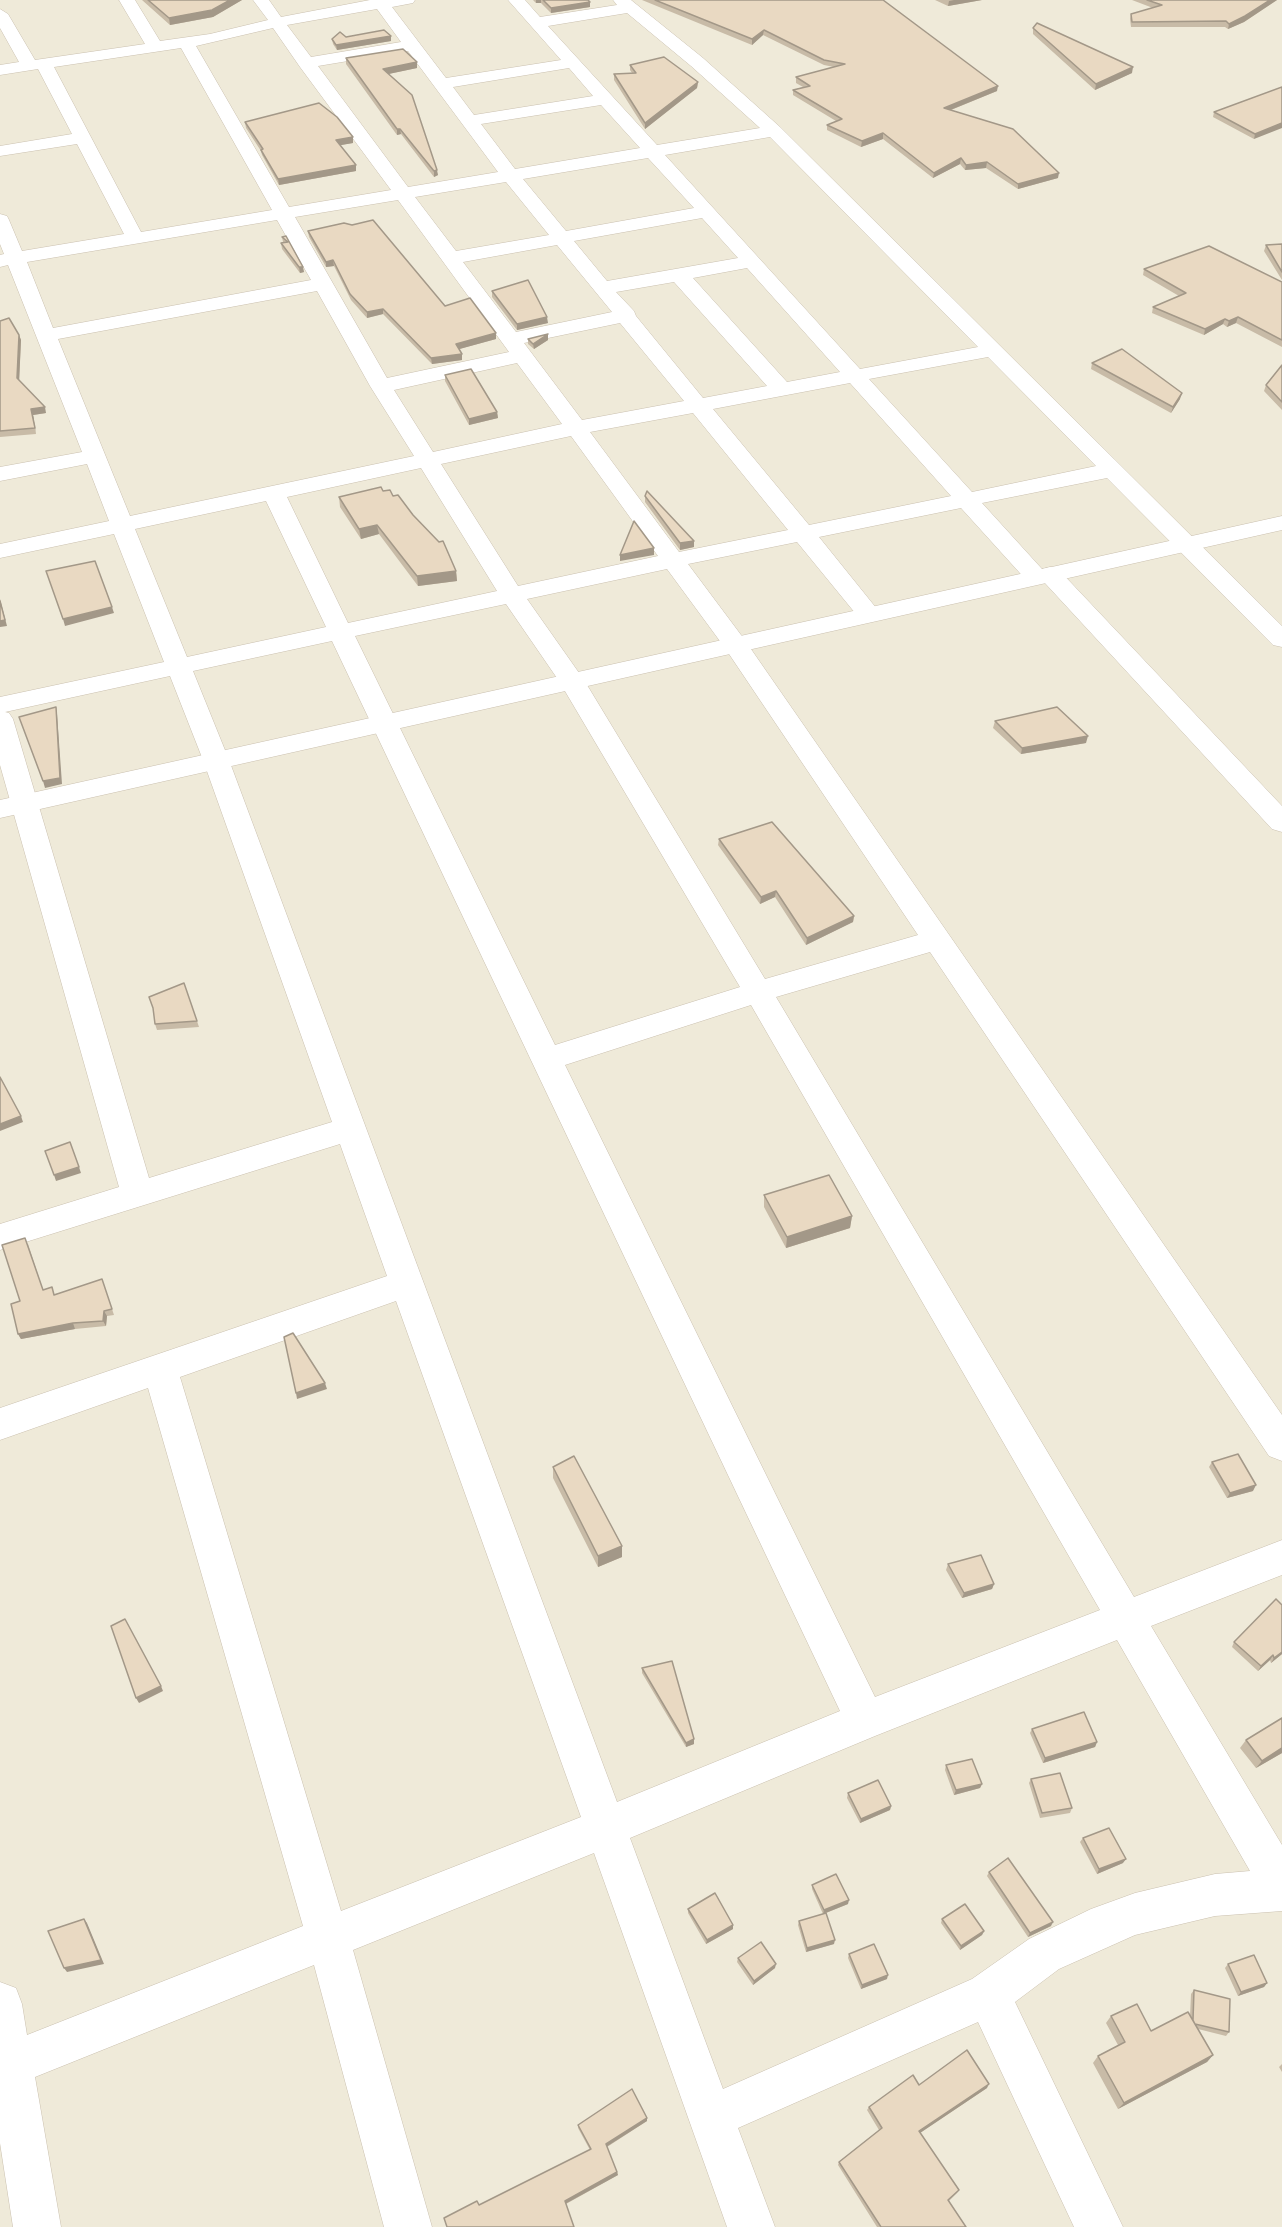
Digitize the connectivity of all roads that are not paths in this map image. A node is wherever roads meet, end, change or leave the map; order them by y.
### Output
1 (127, 0) edge
2 (261, 0) edge
3 (407, 0) edge
4 (516, 0) edge
5 (380, 2) edge
6 (626, 3) edge
7 (0, 14) edge
8 (277, 23) junction
9 (536, 23) junction
10 (186, 42) junction
11 (412, 45) junction
12 (155, 47) junction
13 (306, 63) junction
14 (571, 63) junction
15 (37, 65) junction
16 (0, 70) edge
17 (442, 84) junction
18 (604, 99) junction
19 (470, 121) junction
20 (774, 131) junction
21 (82, 138) junction
22 (0, 151) edge
23 (650, 152) junction
24 (510, 176) junction
25 (403, 193) junction
26 (705, 212) junction
27 (283, 214) junction
28 (0, 220) edge
29 (561, 237) junction
30 (135, 238) junction
31 (451, 258) junction
32 (8, 260) edge
33 (751, 262) junction
34 (678, 274) junction
35 (323, 284) junction
36 (604, 288) junction
37 (627, 315) junction
38 (48, 335) junction
39 (517, 347) junction
40 (993, 350) junction
41 (857, 377) junction
42 (381, 386) junction
43 (782, 390) junction
44 (698, 405) junction
45 (576, 428) junction
46 (96, 456) junction
47 (426, 459) junction
48 (1111, 470) junction
49 (0, 474) edge
50 (273, 492) junction
51 (967, 500) junction
52 (123, 523) junction
53 (1282, 523) edge
54 (804, 534) junction
55 (1185, 544) junction
56 (0, 551) edge
57 (674, 560) junction
58 (1043, 576) junction
59 (512, 595) junction
60 (869, 614) junction
61 (343, 632) junction
62 (1282, 640) edge
63 (735, 644) junction
64 (179, 666) junction
65 (571, 680) junction
66 (0, 705) edge
67 (0, 719) edge
68 (386, 722) junction
69 (216, 759) junction
70 (12, 806) edge
71 (1282, 823) edge
72 (937, 940) junction
73 (758, 992) junction
74 (545, 1060) junction
75 (350, 1130) junction
76 (138, 1196) junction
77 (0, 1238) edge
78 (406, 1284) junction
79 (160, 1368) junction
80 (0, 1424) edge
81 (1282, 1445) edge
82 (1282, 1557) edge
83 (1125, 1617) junction
84 (865, 1720) junction
85 (605, 1828) junction
86 (1282, 1885) edge
87 (1282, 1890) edge
88 (328, 1938) junction
89 (988, 1995) junction
90 (0, 2004) edge
91 (5, 2066) edge
92 (711, 2117) junction
93 (37, 2227) edge
94 (408, 2227) edge
95 (751, 2227) edge
96 (1099, 2227) edge

1 - 12 street
2 - 8 street
3 - 5 street
4 - 9 street
5 - 8 street
5 - 11 street
6 - 9 street
6 - 20 street
7 - 15 street
8 - 10 street
8 - 13 street
9 - 14 street
10 - 12 street
10 - 27 street
11 - 13 street
11 - 17 street
12 - 15 street
13 - 25 street
14 - 17 street
14 - 18 street
15 - 16 street
15 - 21 street
17 - 19 street
18 - 19 street
18 - 23 street
19 - 24 street
20 - 23 street
20 - 40 street
21 - 22 street
21 - 30 street
23 - 24 street
23 - 26 street
24 - 25 street
24 - 29 street
25 - 27 street
25 - 31 street
26 - 29 street
26 - 33 street
27 - 30 street
27 - 35 street
28 - 32 street
29 - 31 street
29 - 36 street
30 - 32 street
31 - 39 street
32 - 38 street
33 - 34 street
33 - 41 street
34 - 36 street
34 - 43 street
35 - 38 street
35 - 42 street
36 - 37 street
37 - 39 street
37 - 44 street
38 - 46 street
39 - 42 street
39 - 45 street
40 - 41 street
40 - 48 street
41 - 43 street
41 - 51 street
42 - 47 street
43 - 44 street
44 - 45 street
44 - 54 street
45 - 47 street
45 - 57 street
46 - 49 street
46 - 52 street
47 - 50 street
47 - 59 street
48 - 51 street
48 - 55 street
50 - 52 street
50 - 61 street
51 - 54 street
51 - 58 street
52 - 56 street
52 - 64 street
53 - 55 street
54 - 57 street
54 - 60 street
55 - 58 street
55 - 62 street
57 - 59 street
57 - 63 street
58 - 60 street
58 - 71 street
59 - 61 street
59 - 65 street
60 - 63 street
61 - 64 street
61 - 68 street
63 - 65 street
63 - 72 street
64 - 66 street
64 - 69 street
65 - 68 street
65 - 73 street
67 - 70 street
68 - 69 street
68 - 74 street
69 - 70 street
69 - 75 street
70 - 76 street
72 - 73 street
72 - 81 street
73 - 74 street
73 - 83 street
74 - 84 street
75 - 76 street
75 - 78 street
76 - 77 street
78 - 79 street
78 - 85 street
79 - 80 street
79 - 88 street
82 - 83 street
83 - 84 street
83 - 86 street
84 - 85 street
85 - 88 street
85 - 92 street
87 - 89 street
88 - 91 street
88 - 94 street
89 - 92 street
89 - 96 street
90 - 91 street
91 - 93 street
92 - 95 street

